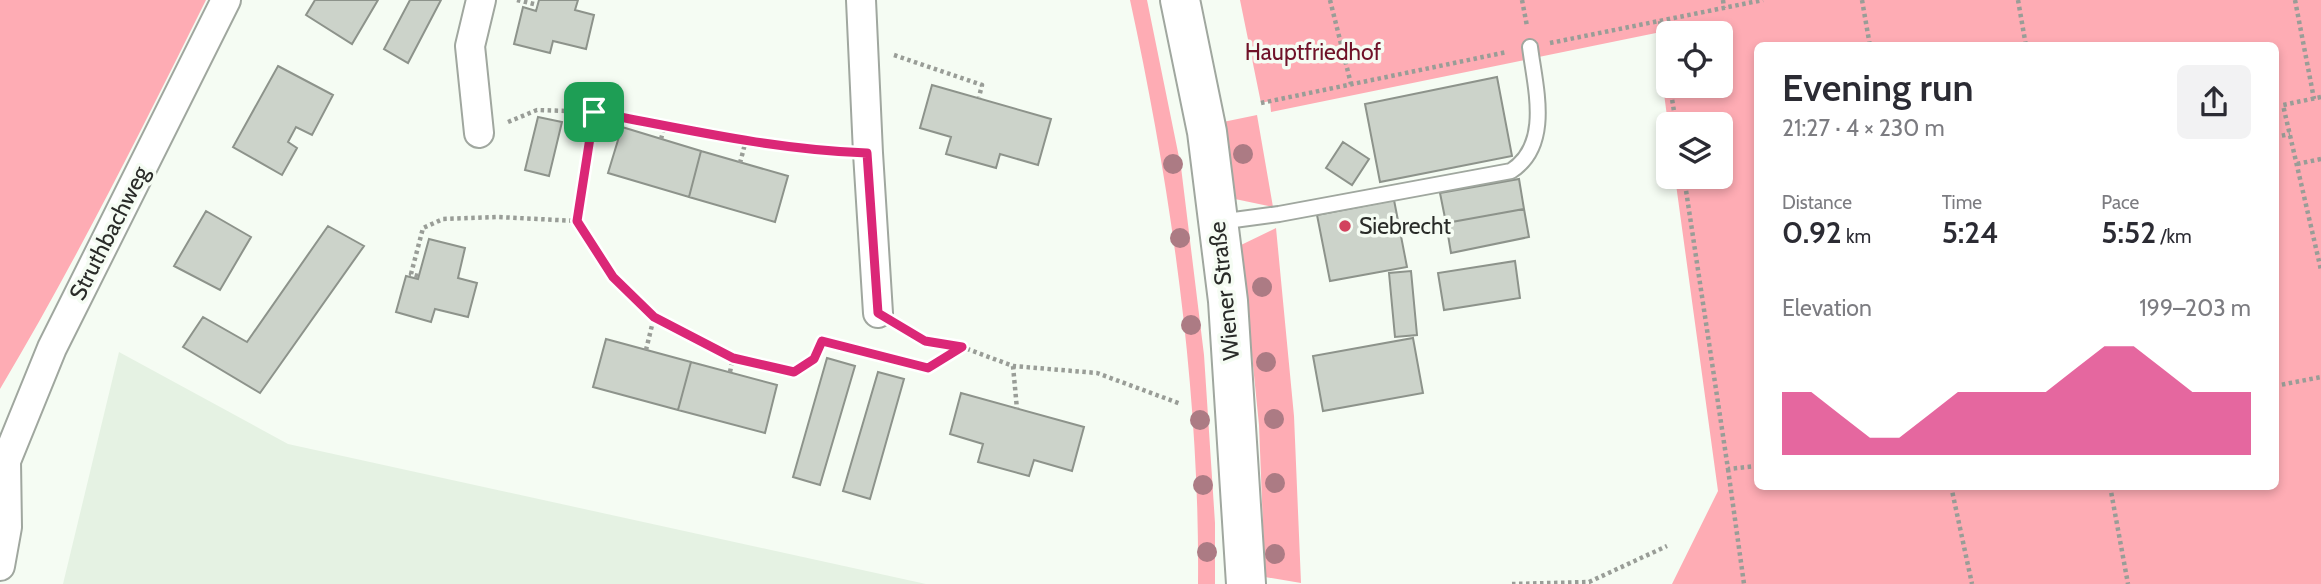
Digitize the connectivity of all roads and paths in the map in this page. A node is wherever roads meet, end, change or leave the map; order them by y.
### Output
1 (226, 0) edge
2 (481, 0) edge
3 (517, 0) edge
4 (861, 0) edge
5 (1180, 0) edge
6 (1330, 0) edge
7 (1723, 0) edge
8 (1862, 0) edge
9 (2018, 0) edge
10 (2295, 0) edge
11 (538, 5) dead end
12 (1724, 8) dead end
13 (1869, 42) edge
14 (2025, 42) edge
15 (864, 45) junction
16 (1530, 47) dead end
17 (1352, 84) dead end
18 (979, 97) dead end
19 (2321, 97) edge
20 (2315, 99) junction
21 (594, 112) junction
22 (665, 125) junction
23 (479, 133) joint
24 (2290, 134) junction
25 (2279, 136) edge
26 (661, 139) dead end
27 (746, 140) junction
28 (867, 153) junction
29 (2321, 159) edge
30 (740, 163) dead end
31 (2297, 164) junction
32 (1686, 189) edge
33 (577, 221) junction
34 (1218, 222) junction
35 (2321, 270) edge
36 (418, 276) dead end
37 (878, 313) joint
38 (654, 317) junction
39 (962, 347) junction
40 (646, 349) dead end
41 (733, 358) junction
42 (1013, 366) junction
43 (730, 372) dead end
44 (2321, 377) edge
45 (2279, 385) edge
46 (1181, 404) dead end
47 (1017, 409) dead end
48 (2, 464) edge
49 (1754, 466) edge
50 (1728, 469) junction
51 (1952, 490) edge
52 (2111, 490) edge
53 (1667, 546) dead end
54 (0, 566) edge
55 (1246, 584) edge
56 (1513, 584) edge
57 (1744, 584) edge
58 (1972, 584) edge
59 (2129, 584) edge

1 - 48 street, Struthbachweg
2 - 23 street
3 - 11 path
4 - 15 street
5 - 34 main road, Wiener Straße
6 - 17 path
7 - 12 path
8 - 13 path
9 - 14 path
10 - 20 path
15 - 18 path
15 - 28 street
16 - 34 lane
19 - 20 path
20 - 24 path
21 - 22 path
21 - 23 path
21 - 33 path
22 - 26 path
22 - 27 path
24 - 25 path
24 - 31 path
27 - 28 path
27 - 30 path
28 - 37 street
29 - 31 path
31 - 35 path
32 - 50 path
33 - 36 path
33 - 38 path
34 - 55 main road, Wiener Straße
37 - 39 path
38 - 40 path
38 - 41 path
39 - 41 path
39 - 42 path
41 - 43 path
42 - 46 path
42 - 47 path
44 - 45 path
48 - 54 street
49 - 50 path
50 - 57 path
51 - 58 path
52 - 59 path
53 - 56 path

